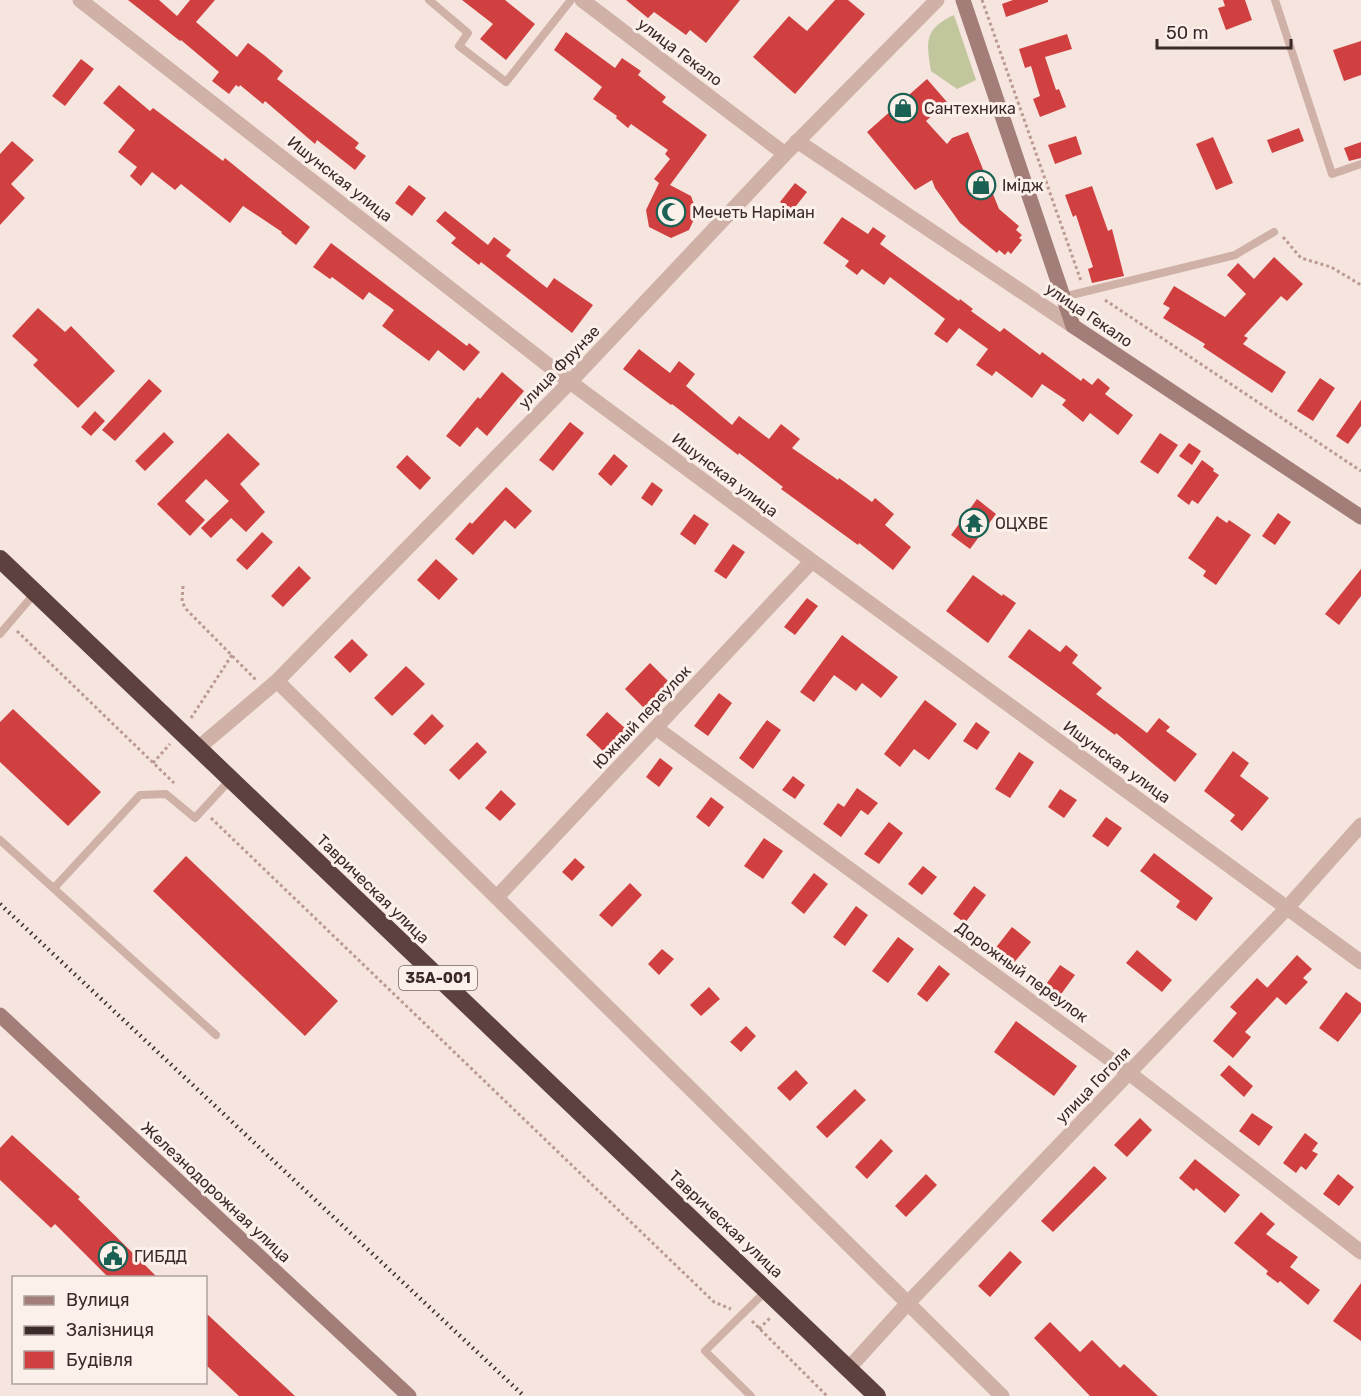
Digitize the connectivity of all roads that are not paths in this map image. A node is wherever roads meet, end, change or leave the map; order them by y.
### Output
1 (80, 0) edge
2 (429, 0) edge
3 (571, 0) edge
4 (582, 0) edge
5 (937, 0) edge
6 (963, 0) edge
7 (1275, 0) edge
8 (797, 141) junction
9 (784, 154) junction
10 (1361, 164) edge
11 (1274, 232) road end
12 (1063, 297) junction
13 (1073, 327) junction
14 (570, 382) junction
15 (1361, 517) edge
16 (0, 559) edge
17 (812, 561) junction
18 (35, 593) junction
19 (3, 629) edge
20 (271, 685) junction
21 (656, 728) junction
22 (197, 749) junction
23 (230, 780) junction
24 (1361, 825) edge
25 (0, 840) edge
26 (54, 888) junction
27 (497, 897) junction
28 (1287, 908) junction
29 (1361, 962) edge
30 (0, 1015) edge
31 (216, 1035) dead end
32 (1129, 1073) junction
33 (1361, 1252) edge
34 (767, 1290) junction
35 (907, 1304) junction
36 (849, 1368) junction
37 (409, 1396) edge
38 (752, 1396) edge
39 (877, 1396) edge
40 (1002, 1396) edge

1 - 14 street, Ишунская улица
2 - 3 lane
4 - 9 street, улица Гекало
5 - 8 street, улица Фрунзе
6 - 12 main road
7 - 10 lane
8 - 9 street, улица Фрунзе
8 - 13 street, улица Гекало
9 - 14 street, улица Фрунзе
11 - 12 lane
12 - 13 main road
13 - 15 main road, улица Гекало
14 - 17 street, Ишунская улица
14 - 20 street, улица Фрунзе
16 - 18 highway, Таврическая улица / 35А-001
17 - 21 street, Южный переулок
17 - 28 street, Ишунская улица
18 - 19 lane
18 - 22 highway, Таврическая улица / 35А-001
20 - 22 street, улица Фрунзе
20 - 27 street
21 - 27 street, Южный переулок
21 - 32 street, Дорожный переулок
22 - 23 highway, Таврическая улица / 35А-001
23 - 26 lane
23 - 34 highway, Таврическая улица / 35А-001
24 - 28 street, улица Гоголя
25 - 26 lane
26 - 31 lane
27 - 35 street
28 - 29 street, Ишунская улица
28 - 32 street, улица Гоголя
30 - 37 main road, Железнодорожная улица
32 - 33 street, Дорожный переулок
32 - 35 street, улица Гоголя
34 - 36 highway, Таврическая улица / 35А-001
34 - 38 lane
35 - 36 street, улица Гоголя
35 - 40 street
36 - 39 highway, Таврическая улица / 35А-001

